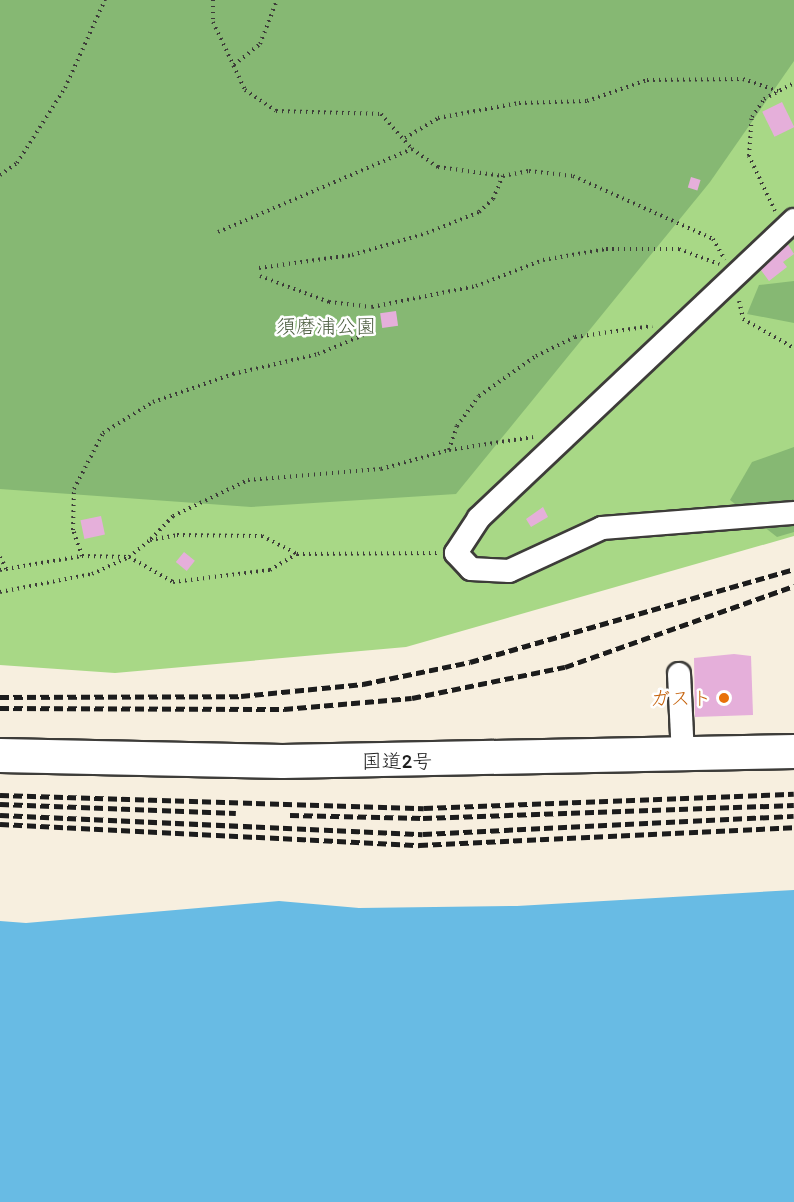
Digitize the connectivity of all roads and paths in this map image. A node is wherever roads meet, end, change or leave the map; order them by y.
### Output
1 (105, 0) edge
2 (213, 0) edge
3 (277, 0) edge
4 (234, 65) junction
5 (794, 83) edge
6 (778, 91) junction
7 (405, 138) junction
8 (412, 149) junction
9 (0, 175) edge
10 (502, 176) junction
11 (790, 224) edge
12 (218, 232) dead end
13 (259, 268) dead end
14 (732, 273) junction
15 (260, 276) dead end
16 (673, 330) junction
17 (373, 331) dead end
18 (794, 348) edge
19 (564, 435) junction
20 (449, 450) junction
21 (794, 513) edge
22 (150, 540) junction
23 (456, 553) junction
24 (297, 554) junction
25 (82, 556) junction
26 (0, 557) edge
27 (129, 557) junction
28 (0, 570) edge
29 (8, 571) junction
30 (0, 592) edge
31 (679, 674) dead end
32 (794, 751) edge
33 (684, 754) junction
34 (0, 755) edge

1 - 9 path
2 - 4 path
3 - 4 path
4 - 7 path
5 - 6 path
6 - 7 path
6 - 11 path
7 - 8 path
8 - 10 path
8 - 12 path
10 - 13 path
10 - 14 path
11 - 14 lane
14 - 15 path
14 - 16 lane
14 - 18 path
16 - 19 lane
16 - 20 path
17 - 25 path
19 - 20 path
19 - 23 lane
20 - 22 path
21 - 23 lane
22 - 24 path
22 - 27 path
23 - 24 path
24 - 27 path
25 - 27 path
25 - 29 path
26 - 29 path
27 - 30 path
28 - 29 path
31 - 33 lane
32 - 33 highway, 国道2号
33 - 34 highway, 国道2号

